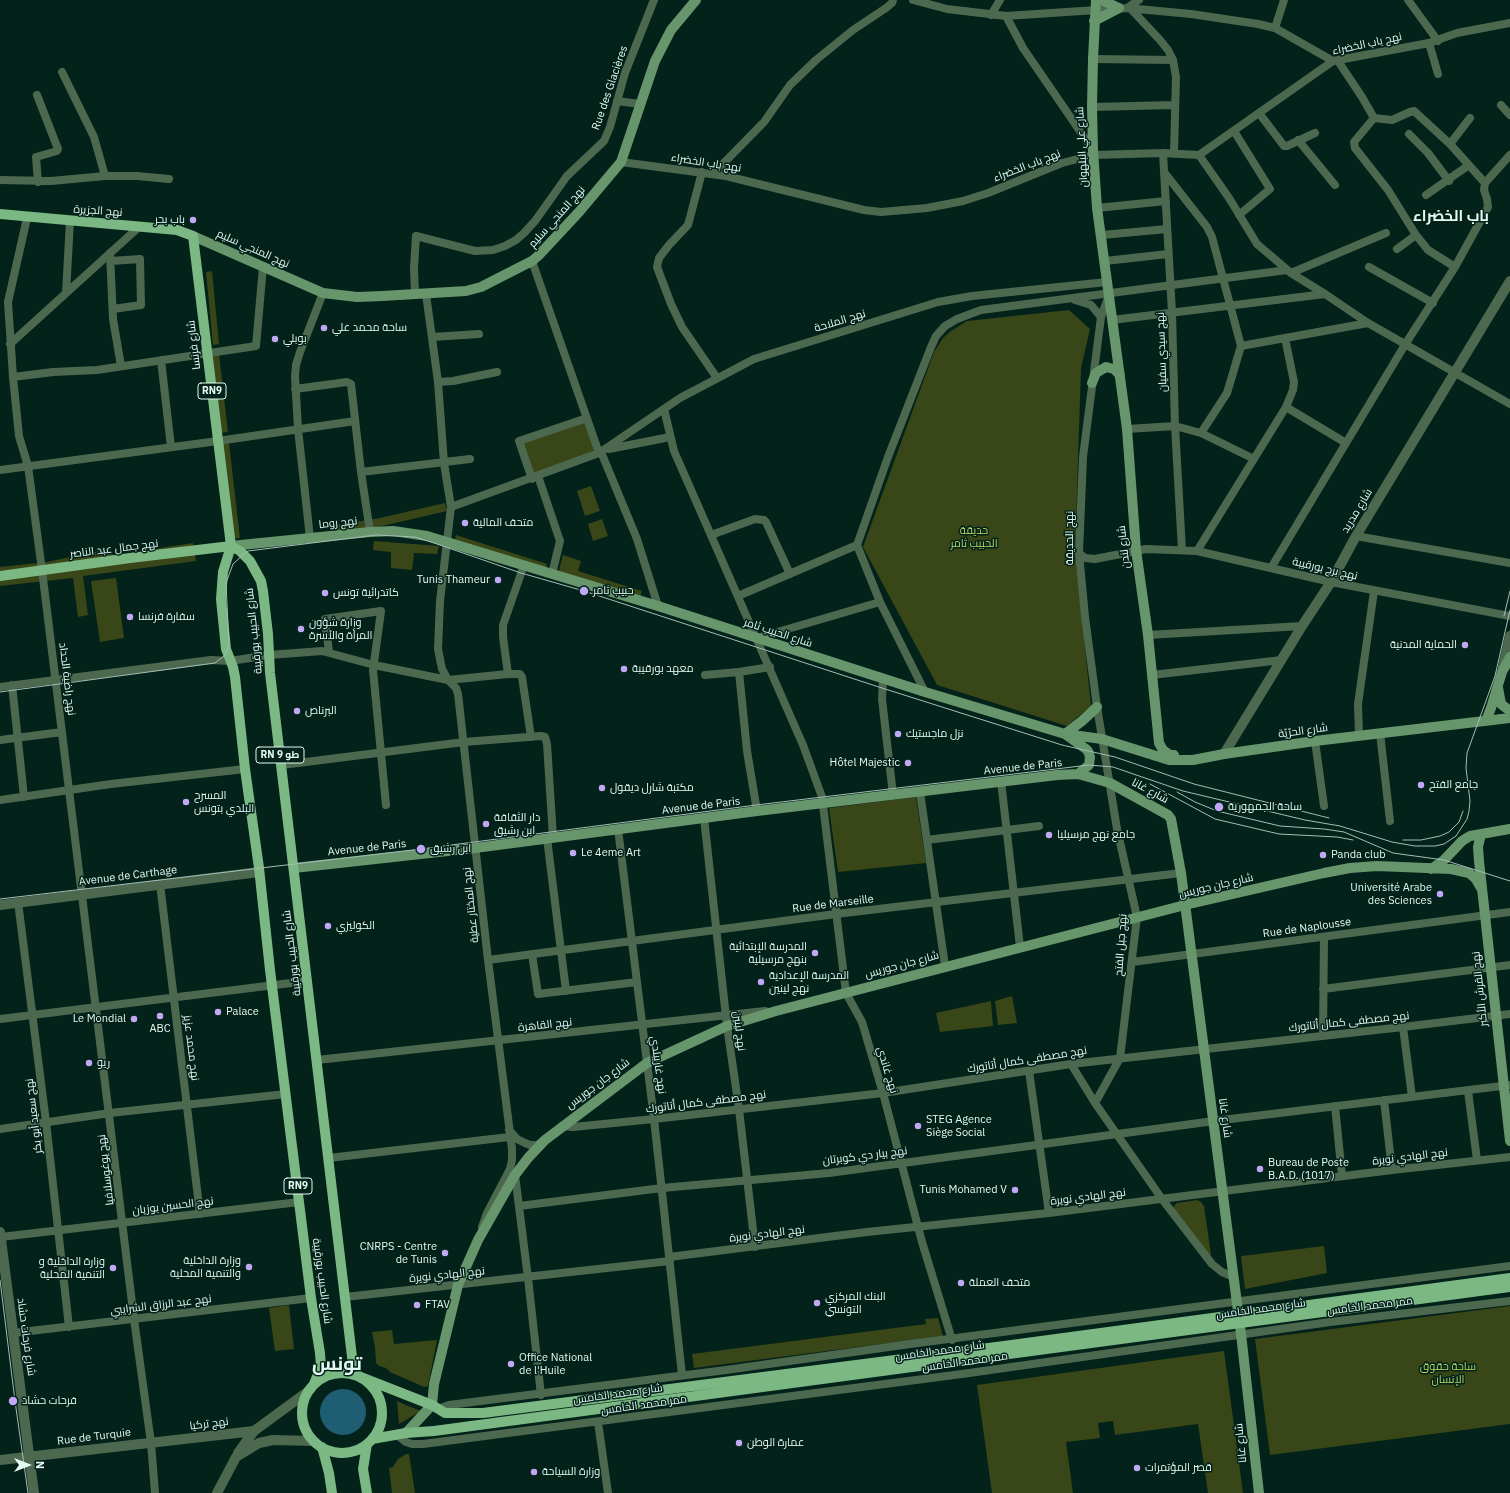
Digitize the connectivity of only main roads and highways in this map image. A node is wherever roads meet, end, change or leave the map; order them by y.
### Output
1 (696, 0) edge
2 (1102, 0) edge
3 (1096, 5) edge
4 (1094, 21) junction
5 (0, 214) edge
6 (193, 236) junction
7 (1110, 293) joint
8 (1120, 375) junction
9 (1092, 383) road end
10 (447, 543) joint
11 (231, 546) junction
12 (0, 576) edge
13 (1510, 657) edge
14 (1498, 685) junction
15 (1097, 707) road end
16 (1510, 711) edge
17 (1510, 718) edge
18 (1486, 721) junction
19 (1065, 734) junction
20 (1102, 739) joint
21 (1209, 757) junction
22 (1078, 774) junction
23 (1110, 784) joint
24 (1510, 829) edge
25 (1479, 834) junction
26 (294, 868) junction
27 (1431, 869) junction
28 (1481, 888) junction
29 (1185, 905) junction
30 (269, 986) joint
31 (1507, 1085) edge
32 (1509, 1118) edge
33 (1510, 1141) edge
34 (1510, 1278) edge
35 (1510, 1287) edge
36 (1239, 1319) junction
37 (358, 1376) junction
38 (312, 1387) junction
39 (435, 1407) junction
40 (402, 1434) junction
41 (370, 1442) junction
42 (318, 1444) junction
43 (332, 1493) edge
44 (367, 1493) edge
45 (1259, 1493) edge

1 - 6 main road, نهج المنجي سليم
2 - 4 main road
3 - 4 main road, شارع علي البلهوان
4 - 7 main road, شارع علي البلهوان
5 - 6 main road, نهج الجزيرة
6 - 11 main road, شارع فرنسا / RN9
7 - 8 main road, شارع لندن
8 - 9 main road
8 - 21 main road, شارع لندن
10 - 11 main road, نهج روما
10 - 19 main road, شارع الحبيب ثامر
11 - 12 main road, نهج جمال عبد الناصر
11 - 26 main road, شارع الحبيب بورقيبة / RN 9 طو
11 - 30 main road, شارع الحبيب بورقيبة / RN 9 طو
13 - 14 main road
14 - 16 main road
14 - 18 main road
15 - 19 main road
17 - 18 main road, شارع الحرّيّة
18 - 21 main road, شارع الحرّيّة
19 - 20 main road, شارع الحبيب ثامر
19 - 22 main road
20 - 21 main road, شارع الحرّيّة
22 - 23 main road, Avenue de Paris
22 - 26 main road, Avenue de Paris
23 - 29 main road, شارع غانا
24 - 25 main road
25 - 27 main road
25 - 28 main road, نهج القرش الأكبر
26 - 37 main road, شارع الحبيب بورقيبة / RN 9 طو
27 - 28 main road, شارع جان جوريس
27 - 29 main road, شارع جان جوريس
28 - 31 main road, نهج القرش الأكبر
29 - 36 main road, شارع غانا
29 - 39 main road, شارع جان جوريس
30 - 38 main road, شارع الحبيب بورقيبة / RN9
31 - 32 main road, نهج القرش الأكبر
32 - 33 main road, نهج القرش الأكبر
34 - 36 main road, شارع محمد الخامس
35 - 36 main road, شارع محمد الخامس
36 - 39 main road, شارع محمد الخامس
36 - 40 main road, شارع محمد الخامس
36 - 45 main road, شارع غانا
37 - 38 main road
37 - 39 main road, شارع محمد الخامس
37 - 41 main road
38 - 42 main road, RN9
39 - 40 main road
40 - 41 main road, شارع محمد الخامس
41 - 42 main road
41 - 44 main road
42 - 43 main road, RN9

